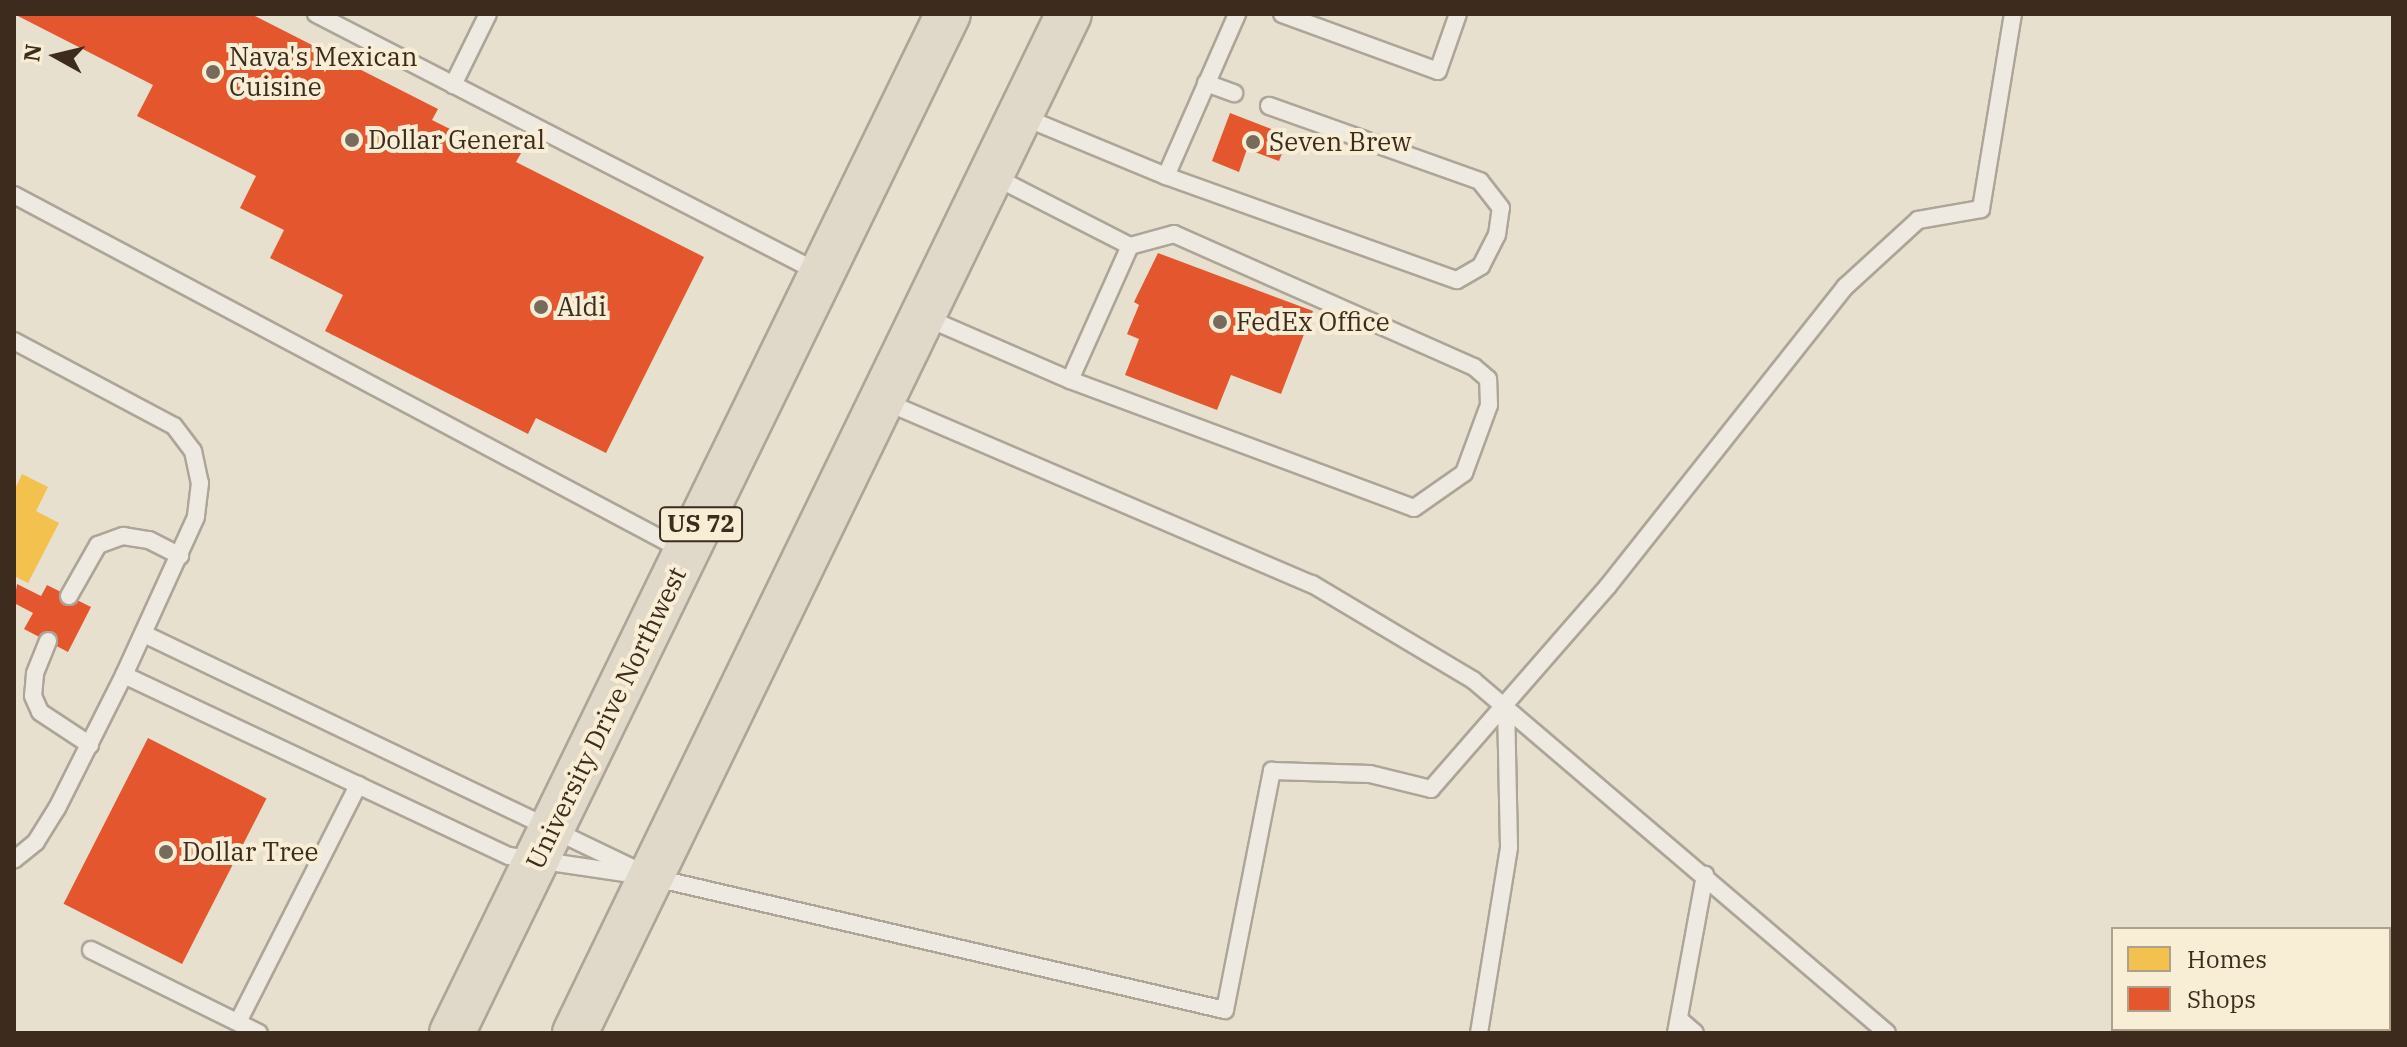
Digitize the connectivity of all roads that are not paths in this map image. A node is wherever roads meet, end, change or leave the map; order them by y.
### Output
1 (316, 14) edge
2 (488, 14) edge
3 (948, 14) edge
4 (1069, 14) edge
5 (1237, 14) edge
6 (1282, 14) edge
7 (1458, 14) edge
8 (2013, 14) edge
9 (1206, 83) junction
10 (453, 85) junction
11 (1234, 93) dead end
12 (1269, 106) dead end
13 (1021, 116) junction
14 (992, 175) junction
15 (1166, 176) junction
16 (14, 195) edge
17 (1130, 246) junction
18 (822, 274) junction
19 (925, 317) junction
20 (14, 341) edge
21 (1070, 380) junction
22 (883, 400) junction
23 (687, 553) junction
24 (180, 556) junction
25 (69, 596) dead end
26 (144, 634) junction
27 (48, 641) dead end
28 (124, 675) junction
29 (1506, 706) junction
30 (90, 745) junction
31 (358, 785) junction
32 (544, 846) junction
33 (14, 860) edge
34 (1705, 875) junction
35 (651, 877) junction
36 (91, 950) dead end
37 (238, 1022) junction
38 (1678, 1026) edge
39 (259, 1033) edge
40 (452, 1033) edge
41 (575, 1033) edge
42 (1479, 1033) edge
43 (1695, 1033) edge
44 (1887, 1033) edge

1 - 10 lane
2 - 10 lane
3 - 18 highway, University Drive Northwest / US 72
4 - 13 highway
5 - 9 lane
6 - 7 lane
8 - 29 lane
9 - 11 lane
9 - 15 lane
10 - 18 lane
12 - 15 lane
13 - 14 highway
13 - 15 lane
14 - 17 lane
14 - 19 highway
16 - 23 lane
17 - 21 lane
17 - 21 lane
18 - 23 highway, University Drive Northwest / US 72
19 - 21 lane
19 - 22 highway
20 - 24 lane
22 - 29 lane
22 - 35 highway
23 - 32 highway, University Drive Northwest / US 72
24 - 25 lane
24 - 26 lane
26 - 28 lane
26 - 32 lane
27 - 30 lane
28 - 30 lane
28 - 31 lane
29 - 34 lane
29 - 35 lane
29 - 42 lane
30 - 33 lane
31 - 32 lane
31 - 37 lane
32 - 35 lane
32 - 35 lane
32 - 40 highway, University Drive Northwest / US 72
34 - 38 lane
34 - 44 lane
35 - 41 highway
36 - 37 lane
37 - 39 lane
38 - 43 lane

